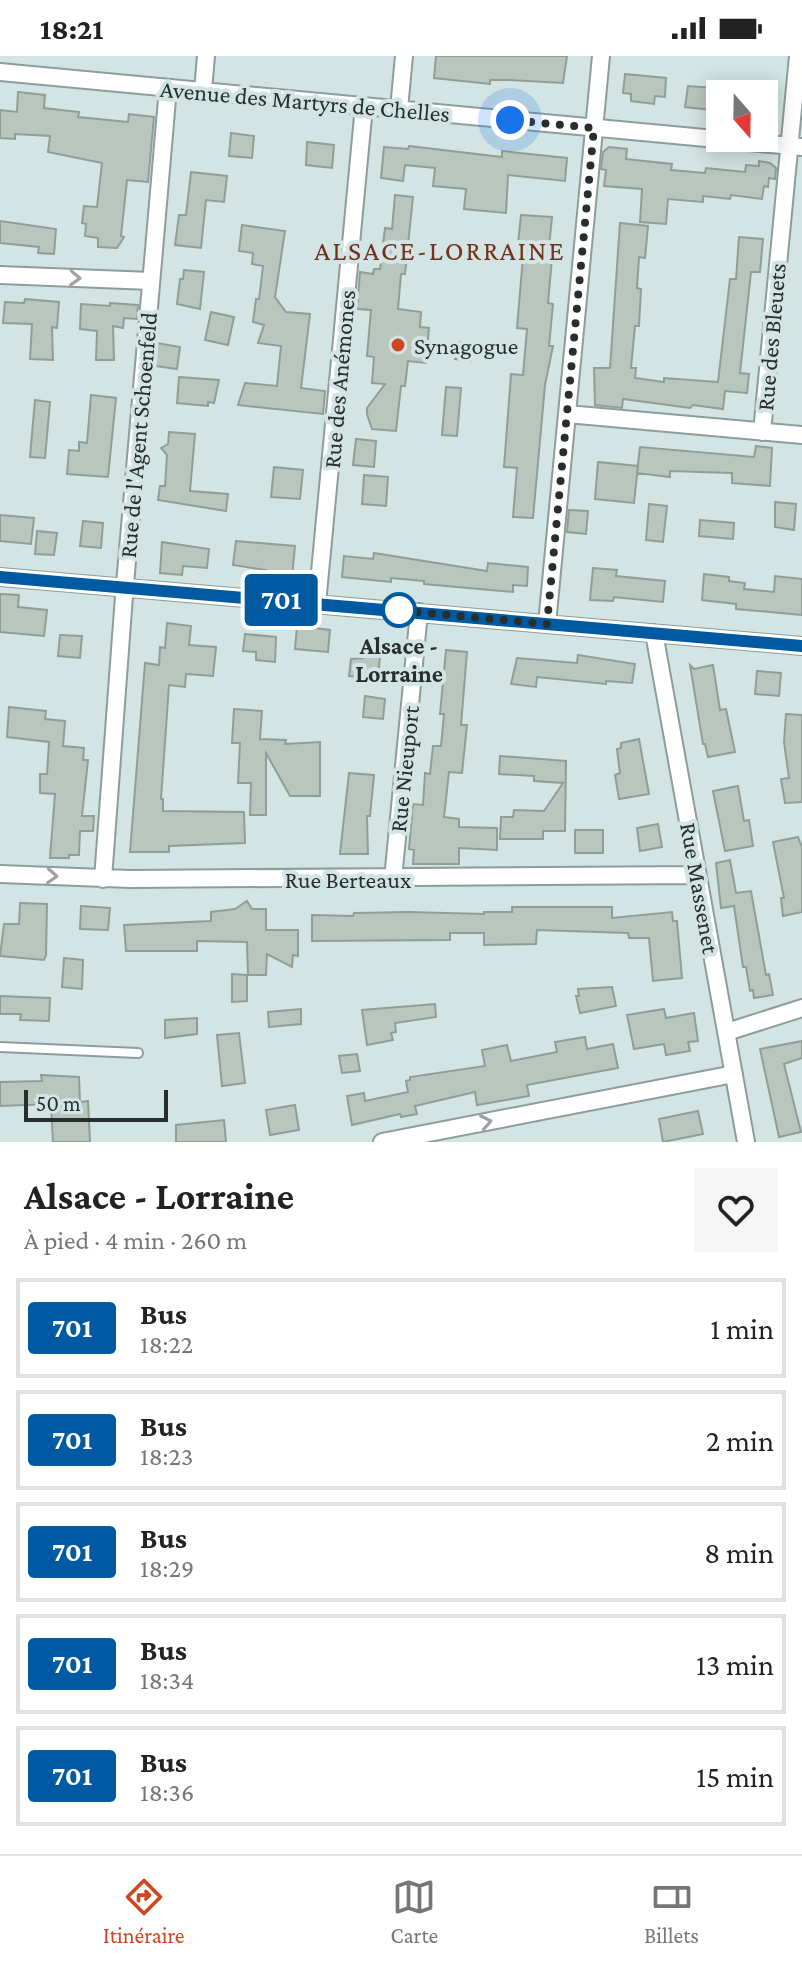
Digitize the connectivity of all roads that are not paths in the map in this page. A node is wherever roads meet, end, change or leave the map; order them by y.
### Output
1 (206, 56) edge
2 (404, 56) edge
3 (601, 56) edge
4 (798, 56) edge
5 (0, 72) edge
6 (168, 88) junction
7 (203, 91) junction
8 (364, 106) junction
9 (399, 109) junction
10 (594, 128) junction
11 (796, 147) edge
12 (0, 275) edge
13 (151, 281) junction
14 (567, 414) junction
15 (762, 432) junction
16 (802, 435) edge
17 (0, 577) edge
18 (125, 587) junction
19 (317, 604) junction
20 (419, 612) junction
21 (547, 624) junction
22 (654, 633) junction
23 (802, 646) edge
24 (0, 874) edge
25 (697, 875) junction
26 (103, 879) junction
27 (393, 879) junction
28 (802, 1008) edge
29 (727, 1032) junction
30 (0, 1047) edge
31 (138, 1053) dead end
32 (734, 1074) junction
33 (382, 1142) edge
34 (746, 1142) edge

1 - 7 street
2 - 9 street
3 - 10 street
4 - 11 street, Rue des Bleuets
5 - 6 street, Avenue des Martyrs de Chelles
6 - 7 street, Avenue des Martyrs de Chelles
6 - 13 street, Rue de l'Agent Schoenfeld
7 - 8 street, Avenue des Martyrs de Chelles
8 - 9 street, Avenue des Martyrs de Chelles
8 - 19 street, Rue des Anémones
9 - 10 street, Avenue des Martyrs de Chelles
10 - 11 street, Avenue des Martyrs de Chelles
10 - 14 street
11 - 15 street, Rue des Bleuets
12 -> 13 street
13 - 18 street, Rue de l'Agent Schoenfeld
14 - 15 street
14 - 21 street
15 - 16 street
17 - 18 street
18 - 19 street
18 - 26 street, Rue de l'Agent Schoenfeld
19 - 20 street
20 - 21 street
20 - 27 street, Rue Nieuport
21 - 22 street
22 - 23 street
22 - 25 street, Rue Massenet
24 -> 26 street, Rue Berteaux
25 - 27 street, Rue Berteaux
25 - 29 street, Rue Massenet
26 - 27 street, Rue Berteaux
28 - 29 street
29 - 32 street, Rue Massenet
30 - 31 lane
33 -> 32 street
32 - 34 street, Rue Massenet

